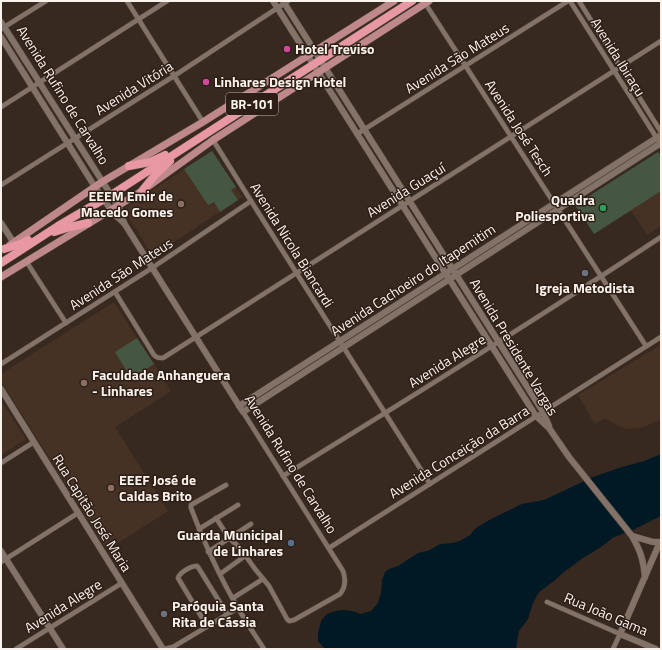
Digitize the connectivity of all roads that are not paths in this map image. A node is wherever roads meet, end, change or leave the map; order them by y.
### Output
1 (46, 1) edge
2 (127, 1) edge
3 (167, 1) edge
4 (273, 1) edge
5 (394, 1) edge
6 (412, 1) edge
7 (569, 1) edge
8 (579, 1) edge
9 (285, 2) edge
10 (427, 2) edge
11 (277, 8) junction
12 (138, 19) junction
13 (2, 26) edge
14 (1, 37) edge
15 (661, 41) edge
16 (315, 52) junction
17 (308, 56) junction
18 (319, 66) junction
19 (466, 66) junction
20 (620, 67) junction
21 (614, 71) junction
22 (174, 76) junction
23 (39, 83) junction
24 (33, 87) junction
25 (1, 107) edge
26 (203, 122) junction
27 (364, 130) junction
28 (661, 132) edge
29 (357, 134) junction
30 (511, 136) junction
31 (74, 138) junction
32 (213, 140) junction
33 (660, 141) edge
34 (68, 142) junction
35 (191, 143) junction
36 (129, 166) junction
37 (102, 182) junction
38 (1, 185) edge
39 (96, 187) junction
40 (142, 191) junction
41 (107, 197) junction
42 (251, 201) junction
43 (409, 201) junction
44 (118, 206) junction
45 (402, 206) junction
46 (556, 206) junction
47 (111, 210) junction
48 (1, 223) edge
49 (88, 223) junction
50 (124, 223) junction
51 (58, 226) junction
52 (42, 236) junction
53 (661, 237) edge
54 (14, 243) junction
55 (2, 250) edge
56 (26, 261) junction
57 (1, 263) edge
58 (152, 268) junction
59 (454, 272) junction
60 (296, 273) junction
61 (447, 276) junction
62 (602, 276) junction
63 (1, 277) edge
64 (115, 292) junction
65 (66, 323) junction
66 (661, 336) edge
67 (196, 337) junction
68 (498, 342) junction
69 (341, 344) junction
70 (492, 346) junction
71 (646, 346) junction
72 (1, 364) edge
73 (1, 389) edge
74 (240, 406) junction
75 (243, 412) junction
76 (543, 412) junction
77 (385, 413) junction
78 (536, 416) junction
79 (549, 428) junction
80 (34, 442) junction
81 (1, 463) edge
82 (283, 476) junction
83 (430, 484) junction
84 (226, 485) dead end
85 (238, 505) dead end
86 (78, 513) junction
87 (216, 518) junction
88 (251, 524) dead end
89 (199, 529) junction
90 (631, 535) junction
91 (229, 538) junction
92 (661, 542) edge
93 (329, 548) junction
94 (1, 551) edge
95 (208, 552) junction
96 (246, 556) junction
97 (3, 560) edge
98 (220, 574) junction
99 (645, 577) junction
100 (263, 578) junction
101 (122, 583) junction
102 (232, 598) junction
103 (547, 602) dead end
104 (238, 608) junction
105 (227, 614) junction
106 (207, 626) junction
107 (50, 628) junction
108 (620, 634) junction
109 (172, 648) edge
110 (16, 649) edge
111 (63, 649) edge
112 (164, 649) edge
113 (264, 649) edge
114 (613, 649) edge
115 (656, 649) edge

1 - 13 street
2 - 12 street
3 - 12 street
4 - 11 main road, Avenida Presidente Vargas
5 - 16 main road
6 - 18 highway, BR-101
7 - 19 street, Avenida São Mateus
7 - 21 street, Avenida Ibiraçu
8 - 20 street, Avenida Ibiraçu
9 - 11 street, Avenida Vitória
9 - 16 main road, Avenida Presidente Vargas
10 - 18 main road
10 - 19 street, Avenida José Tesch
11 - 17 main road, Avenida Presidente Vargas
11 - 22 street, Avenida Vitória
12 - 22 street
12 - 23 street
13 - 23 main road, Avenida Rufino de Carvalho
14 - 24 main road, Avenida Rufino de Carvalho
15 - 20 street, Avenida Guaçuí
16 - 17 main road
16 - 18 main road, Avenida Presidente Vargas
17 - 18 main road, Avenida Presidente Vargas
17 - 26 main road
18 - 27 main road, Avenida Presidente Vargas
18 - 29 main road, Avenida Presidente Vargas
18 - 32 main road
18 - 35 highway, BR-101
19 - 27 street, Avenida São Mateus
19 - 30 street, Avenida José Tesch
20 - 21 street, Avenida Guaçuí
20 - 28 street, Avenida Ibiraçu
21 - 30 street, Avenida Guaçuí
21 - 33 street, Avenida Ibiraçu
22 - 26 street
22 - 31 street, Avenida Vitória
23 - 24 street
23 - 31 main road, Avenida Rufino de Carvalho
24 - 25 street
24 - 34 main road, Avenida Rufino de Carvalho
26 - 36 main road
27 - 29 street, Avenida São Mateus
27 - 43 main road, Avenida Presidente Vargas
29 - 45 main road, Avenida Presidente Vargas
30 - 43 street, Avenida Guaçuí
30 - 46 street, Avenida José Tesch
31 - 34 street, Avenida Vitória
31 - 37 main road, Avenida Rufino de Carvalho
32 - 40 main road
32 - 42 street, Avenida Nicola Biancardi
33 - 46 main road
34 - 38 street, Avenida Vitória
34 - 39 main road, Avenida Rufino de Carvalho
35 - 36 highway
35 - 40 highway
35 - 41 highway, BR-101
36 - 37 main road
37 - 39 main road
37 - 41 main road, Avenida Rufino de Carvalho
39 - 41 main road, Avenida Rufino de Carvalho
39 - 54 main road
40 - 44 main road
41 - 44 main road, Avenida Rufino de Carvalho
41 - 47 main road
41 - 51 highway, BR-101
42 - 58 street, Avenida São Mateus
42 - 60 street, Avenida Nicola Biancardi
43 - 45 street, Avenida Guaçuí
43 - 59 main road, Avenida Presidente Vargas
44 - 47 main road
44 - 50 main road, Avenida Rufino de Carvalho
45 - 60 street, Avenida Guaçuí
45 - 61 main road, Avenida Presidente Vargas
46 - 59 main road
46 - 62 street, Avenida José Tesch
47 - 49 main road
47 - 50 main road
48 - 54 main road
49 - 52 highway
49 - 56 main road
50 - 58 main road, Avenida Rufino de Carvalho
51 - 52 highway, BR-101
51 - 55 highway
52 - 57 highway, BR-101
53 - 62 street, Avenida Alegre
54 - 55 main road
56 - 63 main road
56 - 65 street
58 - 64 street, Avenida São Mateus
58 - 67 main road, Avenida Rufino de Carvalho
59 - 61 main road
59 - 68 main road, Avenida Presidente Vargas
60 - 67 street, Avenida Guaçuí
60 - 69 street, Avenida Nicola Biancardi
61 - 69 main road
61 - 70 main road, Avenida Presidente Vargas
62 - 68 street, Avenida Alegre
62 - 71 street, Avenida José Tesch
64 - 65 street, Avenida São Mateus
64 - 67 street, Avenida Guaçuí
65 - 72 street, Avenida São Mateus
66 - 71 street, Avenida Conceição da Barra
67 - 74 main road, Avenida Rufino de Carvalho
68 - 70 street, Avenida Alegre
68 - 76 main road, Avenida Presidente Vargas
69 - 74 main road, Avenida Cachoeiro do Itapemitim
69 - 75 main road
69 - 77 street, Avenida Nicola Biancardi
70 - 77 street, Avenida Alegre
70 - 78 main road, Avenida Presidente Vargas
71 - 76 street, Avenida Conceição da Barra
73 - 80 main road, Rua Capitão José Maria
74 - 75 main road, Avenida Rufino de Carvalho
75 - 82 street, Avenida Rufino de Carvalho
76 - 78 street, Avenida Conceição da Barra
76 - 79 main road, Avenida Presidente Vargas
77 - 82 street, Avenida Alegre
77 - 83 street, Avenida Nicola Biancardi
78 - 79 main road, Avenida Presidente Vargas
78 - 83 street, Avenida Conceição da Barra
79 - 90 main road
80 - 81 street
80 - 86 main road, Rua Capitão José Maria
82 - 93 street, Avenida Rufino de Carvalho
83 - 93 street, Avenida Conceição da Barra
84 - 89 street
85 - 87 street
86 - 97 street
86 - 101 main road, Rua Capitão José Maria
87 - 89 street
87 - 91 street
88 - 91 street
89 - 95 street
90 - 92 main road
90 - 99 main road
91 - 95 street
91 - 96 street
92 - 99 main road
93 - 100 street, Avenida Rufino de Carvalho
94 - 97 main road
95 - 98 street
96 - 98 street
96 - 100 street
97 - 107 main road
98 - 102 street
99 - 108 main road
100 - 102 street
101 - 107 street, Avenida Alegre
101 - 112 main road, Rua Capitão José Maria
102 - 104 street
103 - 108 street, Rua João Gama
104 - 105 street
104 - 113 street
105 - 106 street
105 - 106 street
106 - 109 street
107 - 110 street, Avenida Alegre
107 - 111 main road
108 - 114 street
108 - 115 main road, Rua João Gama
109 - 112 street

